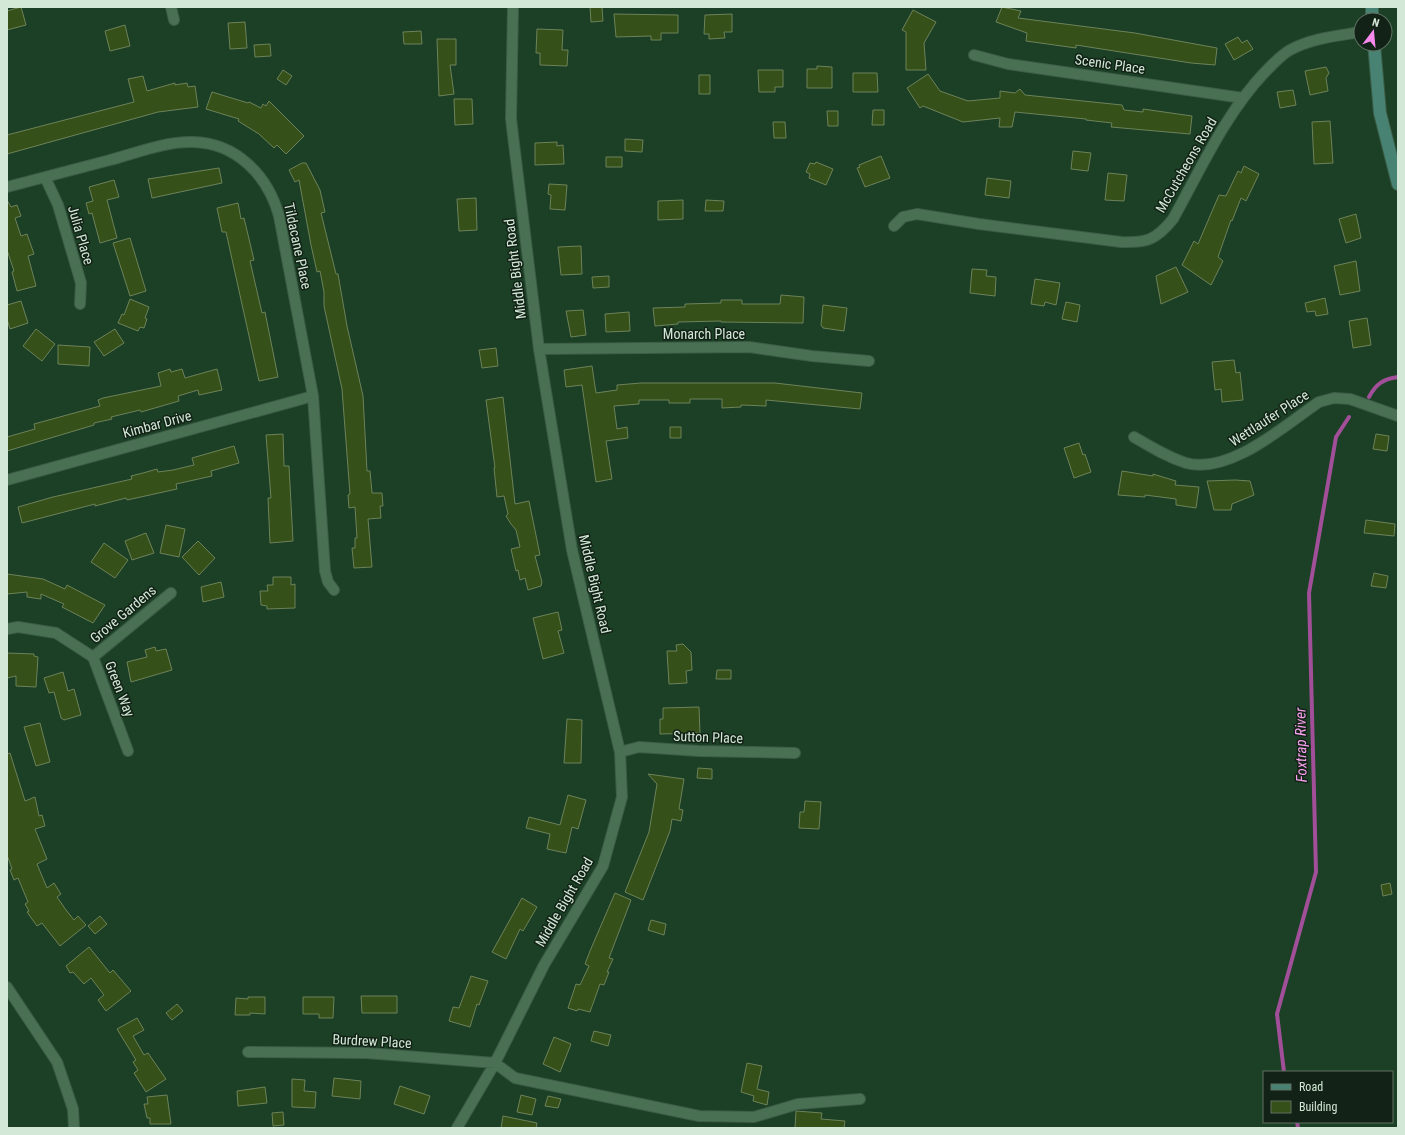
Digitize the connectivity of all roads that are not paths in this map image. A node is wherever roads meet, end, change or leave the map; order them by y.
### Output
1 (171, 7) edge
2 (513, 7) edge
3 (174, 20) dead end
4 (1353, 33) edge
5 (1375, 52) edge
6 (974, 55) dead end
7 (1243, 98) junction
8 (45, 177) junction
9 (1398, 184) edge
10 (7, 187) edge
11 (894, 226) dead end
12 (80, 304) dead end
13 (539, 349) junction
14 (869, 361) dead end
15 (313, 396) junction
16 (1398, 416) edge
17 (1134, 437) dead end
18 (7, 480) edge
19 (334, 590) dead end
20 (171, 592) dead end
21 (7, 629) edge
22 (93, 657) junction
23 (128, 751) dead end
24 (620, 752) junction
25 (795, 753) dead end
26 (7, 986) edge
27 (248, 1052) dead end
28 (495, 1063) junction
29 (860, 1099) dead end
30 (74, 1128) edge
31 (457, 1128) edge

1 - 3 street
2 - 13 street, Middle Bight Road
4 - 7 street, McCutcheons Road
5 - 9 main road
6 - 7 street, Scenic Place
7 - 11 street, McCutcheons Road
8 - 10 street, Tildacane Place
8 - 12 street, Julia Place
8 - 15 street, Tildacane Place
13 - 14 street, Monarch Place
13 - 24 street, Middle Bight Road
15 - 18 street, Kimbar Drive
15 - 19 street, Tildacane Place
16 - 17 street, Wettlaufer Place
20 - 22 street, Grove Gardens
21 - 22 street, Green Way
22 - 23 street, Green Way
24 - 25 street, Sutton Place
24 - 28 street, Middle Bight Road
26 - 30 street
27 - 28 street, Burdrew Place
28 - 29 street
28 - 31 street, Middle Bight Road

